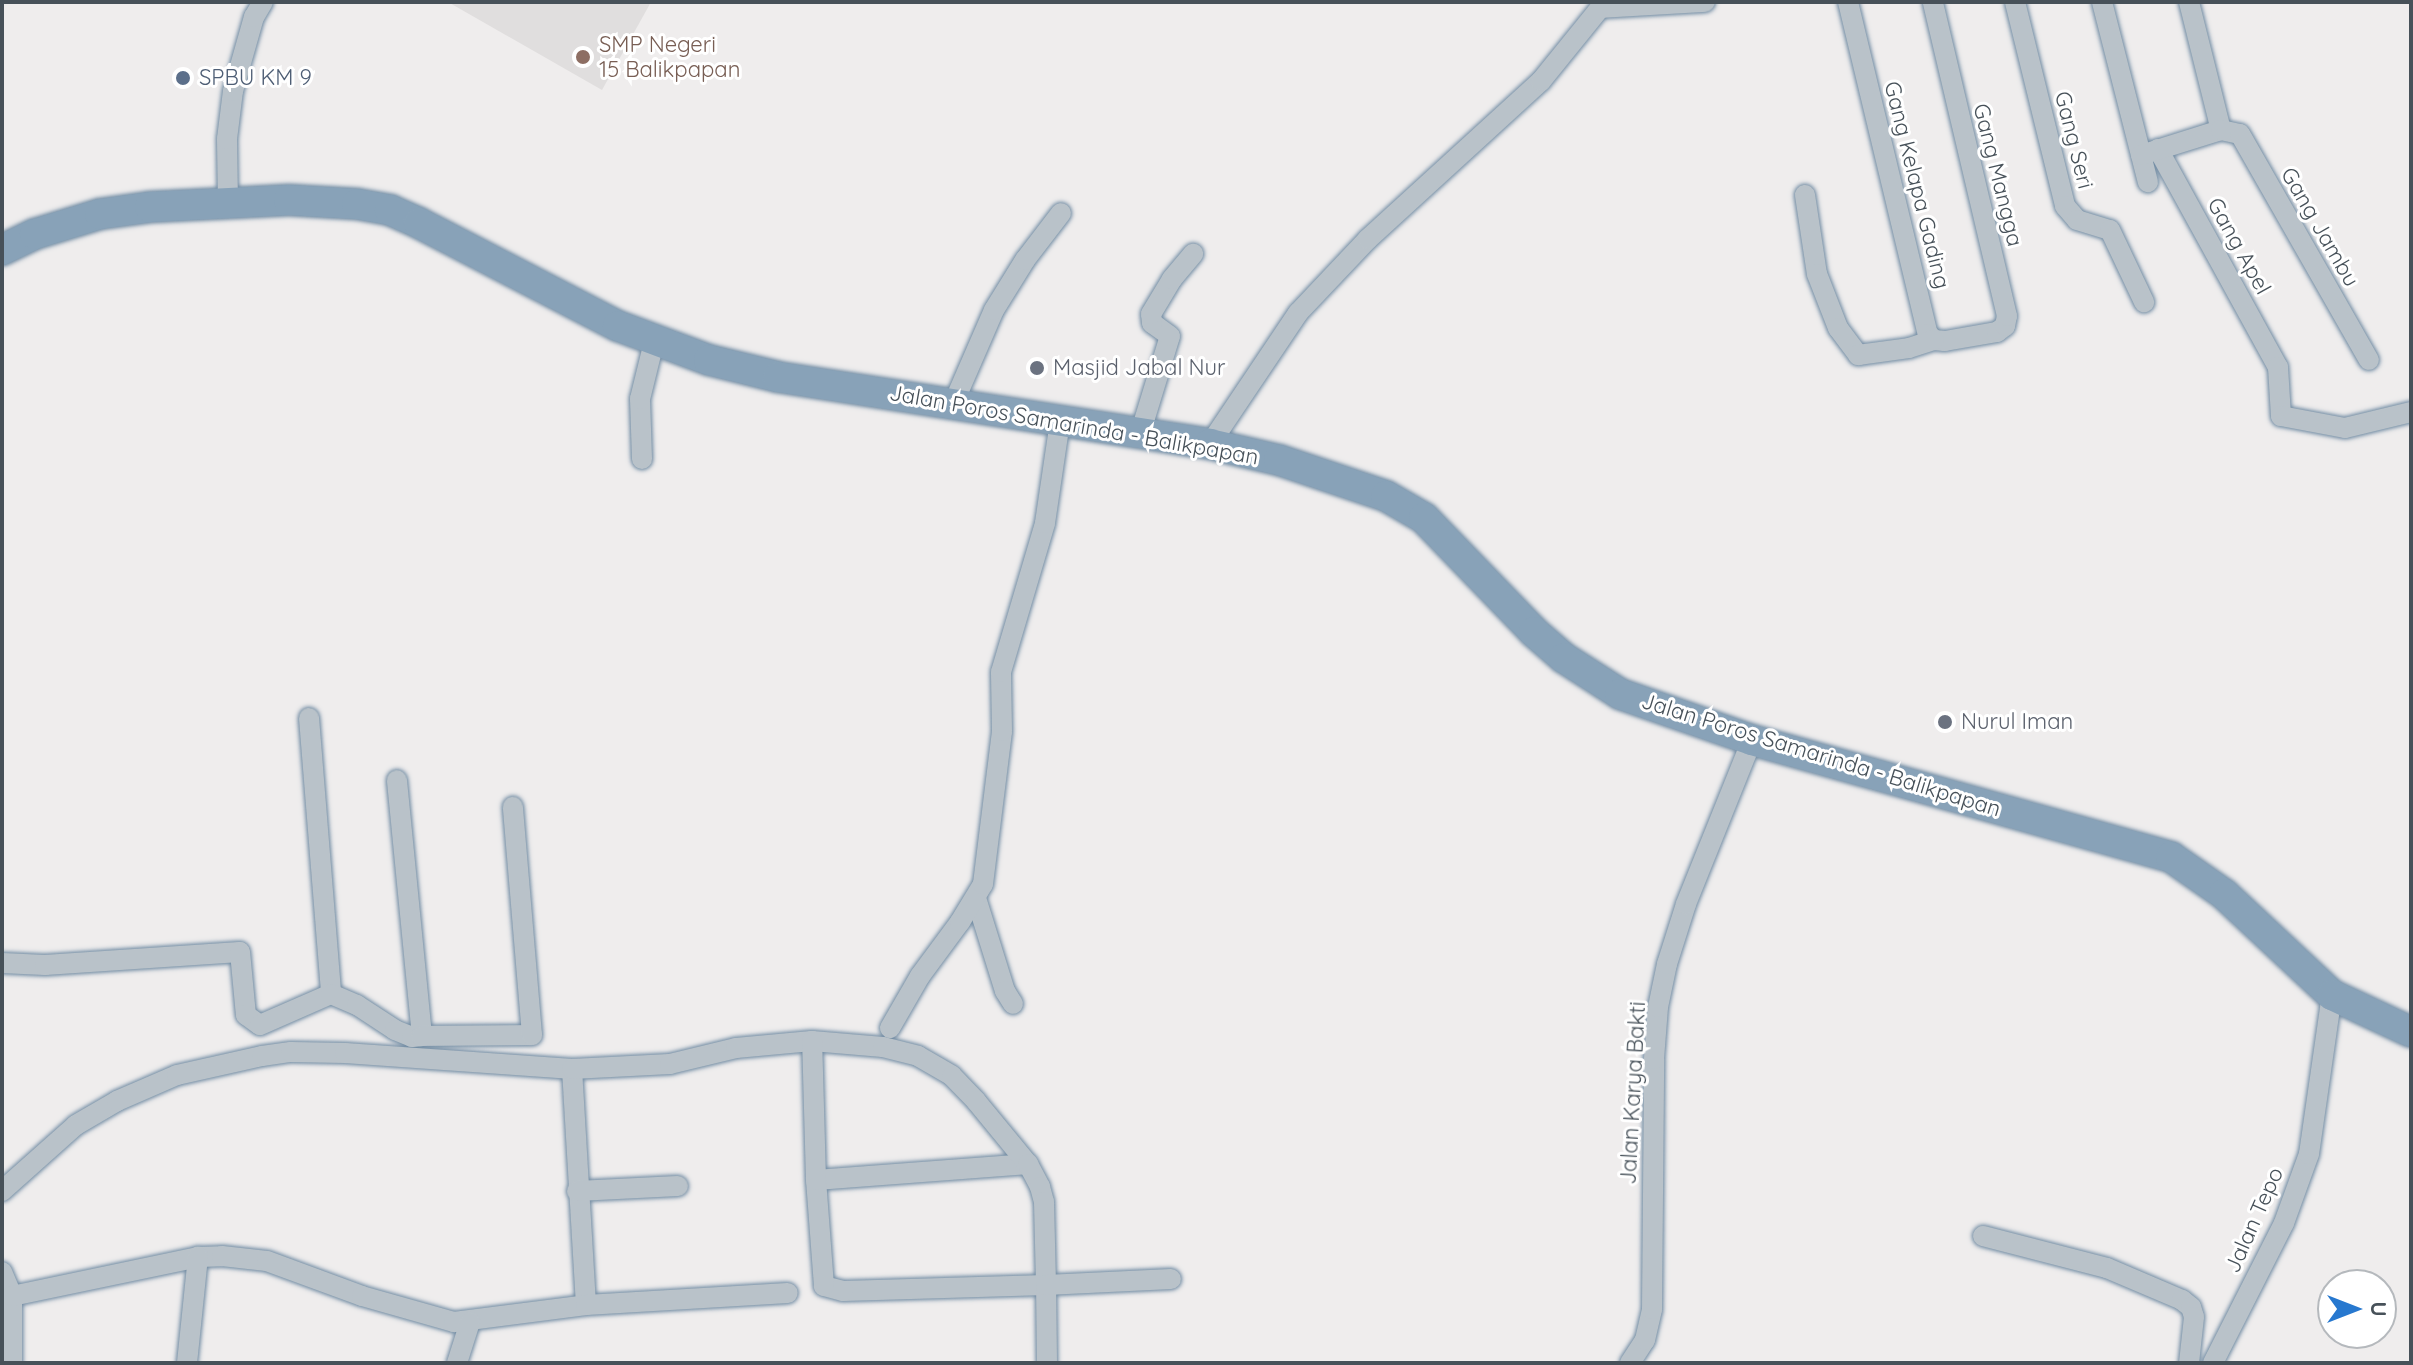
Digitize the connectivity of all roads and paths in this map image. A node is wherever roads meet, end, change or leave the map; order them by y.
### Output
1 (263, 2) edge
2 (1705, 2) edge
3 (1848, 2) edge
4 (1933, 2) edge
5 (2015, 2) edge
6 (2102, 2) edge
7 (2189, 2) edge
8 (1603, 5) edge
9 (2221, 130) junction
10 (2149, 152) junction
11 (2148, 182) dead end
12 (1805, 195) dead end
13 (228, 203) junction
14 (1061, 213) dead end
15 (2, 250) edge
16 (1193, 254) dead end
17 (2144, 302) dead end
18 (1934, 340) junction
19 (654, 342) junction
20 (2369, 360) dead end
21 (954, 402) junction
22 (2411, 412) edge
23 (1060, 422) junction
24 (1140, 434) junction
25 (1210, 444) junction
26 (642, 459) dead end
27 (309, 718) dead end
28 (1752, 740) junction
29 (397, 780) dead end
30 (513, 807) dead end
31 (976, 898) junction
32 (2, 963) edge
33 (331, 994) junction
34 (2332, 995) junction
35 (1013, 1004) dead end
36 (890, 1028) dead end
37 (2411, 1032) edge
38 (422, 1036) junction
39 (812, 1041) junction
40 (572, 1069) junction
41 (1028, 1164) junction
42 (816, 1180) junction
43 (678, 1186) dead end
44 (2, 1191) edge
45 (577, 1191) junction
46 (1983, 1236) dead end
47 (198, 1257) junction
48 (2, 1272) edge
49 (1171, 1279) dead end
50 (1046, 1285) junction
51 (788, 1293) dead end
52 (12, 1296) junction
53 (586, 1305) junction
54 (470, 1322) junction
55 (12, 1363) edge
56 (187, 1363) edge
57 (457, 1363) edge
58 (1047, 1363) edge
59 (1630, 1363) edge
60 (2189, 1363) edge
61 (2213, 1363) edge

1 - 13 street
2 - 8 street
3 - 18 street, Gang Kelapa Gading
4 - 18 street, Gang Mangga
5 - 17 street, Gang Seri
6 - 10 street
7 - 9 street
8 - 25 street
9 - 10 street
9 - 20 street, Gang Jambu
10 - 11 street
10 - 22 street, Gang Apel
12 - 18 street
13 - 15 highway, Jalan Poros Samarinda - Balikpapan
13 - 19 highway, Jalan Poros Samarinda - Balikpapan
14 - 21 street
16 - 24 street
19 - 21 highway, Jalan Poros Samarinda - Balikpapan
19 - 26 street
21 - 23 highway, Jalan Poros Samarinda - Balikpapan
23 - 24 highway, Jalan Poros Samarinda - Balikpapan
23 - 31 street
24 - 25 highway, Jalan Poros Samarinda - Balikpapan
25 - 28 highway, Jalan Poros Samarinda - Balikpapan
27 - 33 street
28 - 34 highway, Jalan Poros Samarinda - Balikpapan
28 - 59 street, Jalan Karya Bakti
29 - 38 street
30 - 38 street
31 - 35 street
31 - 36 street
32 - 33 street
33 - 38 street
34 - 37 highway, Jalan Poros Samarinda - Balikpapan
34 - 61 street, Jalan Tepo
39 - 40 street
39 - 41 street
39 - 42 street
40 - 44 street
40 - 45 street
41 - 42 street
41 - 50 street
42 - 50 street
43 - 45 street
45 - 53 street
46 - 60 street
47 - 52 street
47 - 54 street
47 - 56 street
48 - 52 street
49 - 50 street
50 - 58 street
51 - 53 street
52 - 55 street
53 - 54 street
54 - 57 street

